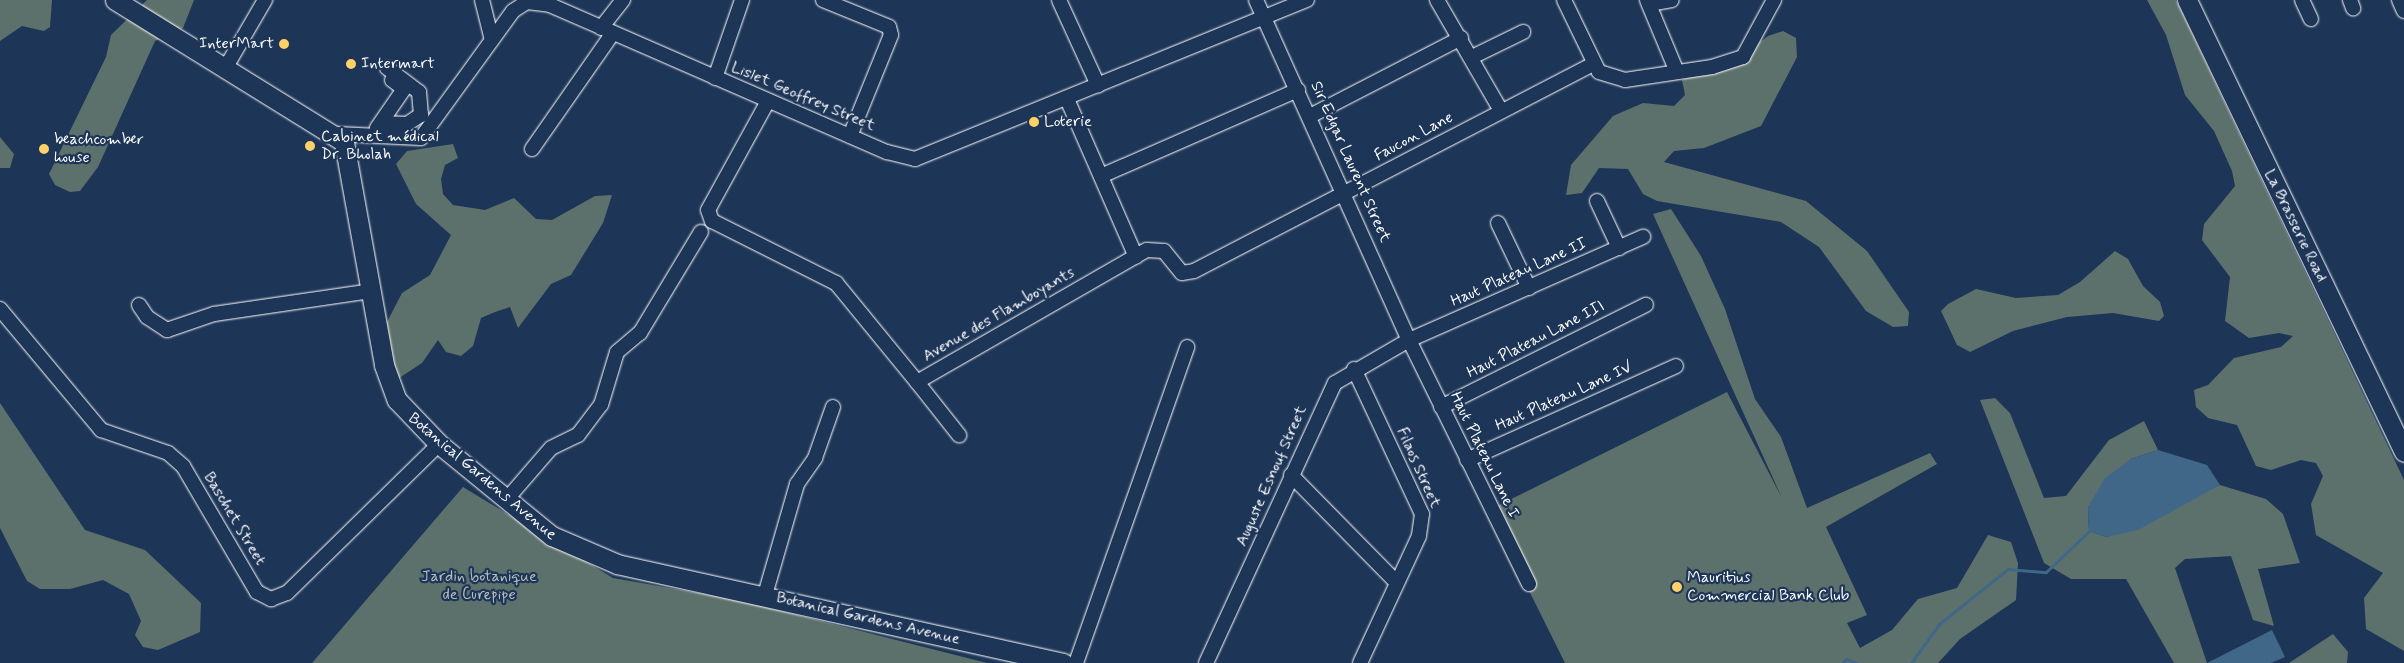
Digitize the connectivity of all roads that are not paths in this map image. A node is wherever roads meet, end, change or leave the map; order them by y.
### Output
1 (115, 0) edge
2 (265, 0) edge
3 (482, 0) edge
4 (623, 0) edge
5 (742, 0) edge
6 (823, 0) edge
7 (1059, 0) edge
8 (1256, 0) edge
9 (1307, 0) edge
10 (1438, 0) edge
11 (1564, 0) edge
12 (1672, 0) edge
13 (1774, 0) edge
14 (2187, 0) edge
15 (2302, 0) edge
16 (2399, 0) edge
17 (1648, 2) edge
18 (2404, 11) edge
19 (1265, 19) junction
20 (2311, 19) dead end
21 (607, 30) junction
22 (1523, 32) dead end
23 (1460, 38) junction
24 (492, 40) junction
25 (1472, 57) junction
26 (1594, 64) junction
27 (226, 67) junction
28 (1677, 72) junction
29 (715, 78) junction
30 (1098, 85) junction
31 (1298, 90) junction
32 (1067, 99) junction
33 (768, 101) junction
34 (1501, 111) junction
35 (1310, 116) junction
36 (381, 123) junction
37 (337, 134) junction
38 (850, 136) junction
39 (370, 137) junction
40 (532, 149) dead end
41 (1101, 176) junction
42 (1344, 193) junction
43 (1597, 202) dead end
44 (1498, 223) dead end
45 (701, 232) dead end
46 (1642, 238) dead end
47 (1619, 248) junction
48 (1136, 256) junction
49 (1529, 288) junction
50 (372, 291) junction
51 (139, 305) dead end
52 (1646, 305) dead end
53 (0, 309) edge
54 (1409, 340) junction
55 (1187, 347) dead end
56 (1676, 366) dead end
57 (1354, 369) junction
58 (917, 382) junction
59 (833, 407) dead end
60 (1441, 407) junction
61 (959, 435) dead end
62 (439, 444) junction
63 (2404, 452) edge
64 (1467, 460) junction
65 (1292, 475) junction
66 (507, 499) junction
67 (1396, 582) junction
68 (1529, 584) dead end
69 (765, 595) junction
70 (1062, 663) edge
71 (1076, 663) edge
72 (1206, 663) edge
73 (1360, 663) edge

1 - 27 street
2 - 27 street
3 - 24 street
4 - 21 street
5 - 29 street
6 - 38 street
7 - 30 street
8 - 19 street, Sir Edgar Laurent Street
9 - 19 street, Lislet Geoffrey Street
10 - 23 street
11 - 26 street
12 - 17 street
13 - 28 street
14 - 63 street, La Brasserie Road
15 - 20 street
16 - 18 street
17 - 28 street
19 - 30 street, Lislet Geoffrey Street
19 - 31 street, Sir Edgar Laurent Street
21 - 24 street, Lislet Geoffrey Street
21 - 29 street, Lislet Geoffrey Street
21 - 40 street
22 - 25 street
23 - 25 street
23 - 35 street
24 - 39 street, Lislet Geoffrey Street
25 - 34 street
26 - 28 street
26 - 34 street
27 - 37 street
29 - 33 street, Lislet Geoffrey Street
30 - 32 street, Lislet Geoffrey Street
31 - 35 street, Sir Edgar Laurent Street
31 - 41 street
32 - 38 street, Lislet Geoffrey Street
32 - 41 street
33 - 38 street, Lislet Geoffrey Street
33 - 58 street, Avenue des Flamboyants
34 - 42 street, Faucon Lane
35 - 42 street, Sir Edgar Laurent Street
36 - 36 street
36 - 39 street
37 - 39 street, Lislet Geoffrey Street
37 - 50 street, Botanical Gardens Avenue
41 - 48 street
42 - 48 street, Avenue des Flamboyants
42 - 54 street, Sir Edgar Laurent Street
43 - 47 street
44 - 49 street
45 - 66 street
46 - 47 street, Haut Plateau Lane II
47 - 49 street, Haut Plateau Lane II
48 - 58 street, Avenue des Flamboyants
49 - 54 street, Haut Plateau Lane II
50 - 51 street
50 - 62 street, Botanical Gardens Avenue
52 - 60 street, Haut Plateau Lane III
53 - 62 street, Baschet Street
54 - 57 street, Auguste Esnouf Street
54 - 60 street, Haut Plateau Lane I
55 - 71 street
56 - 64 street, Haut Plateau Lane IV
57 - 65 street, Auguste Esnouf Street
57 - 67 street, Filaos Street
58 - 61 street
59 - 69 street
60 - 64 street, Haut Plateau Lane I
62 - 66 street, Botanical Gardens Avenue
64 - 68 street, Haut Plateau Lane I
65 - 67 street
65 - 72 street, Auguste Esnouf Street
66 - 69 street, Botanical Gardens Avenue
67 - 73 street, Filaos Street
69 - 70 street, Botanical Gardens Avenue

